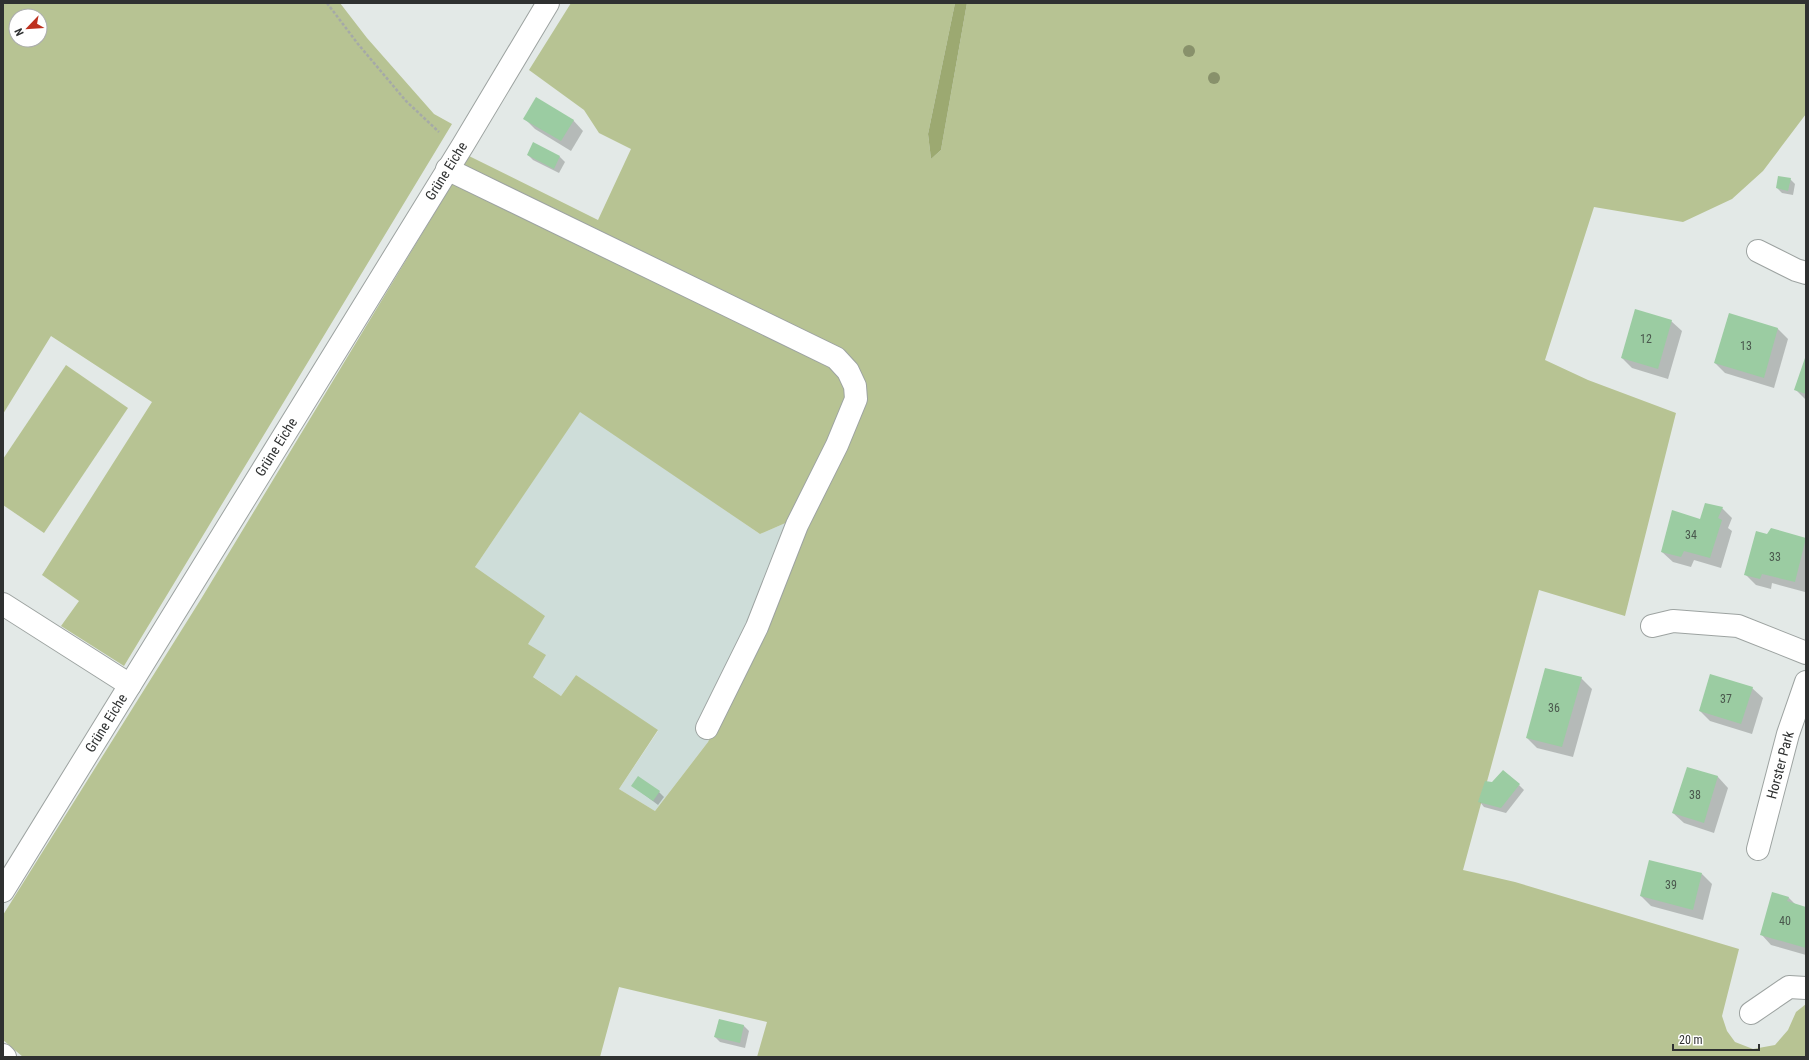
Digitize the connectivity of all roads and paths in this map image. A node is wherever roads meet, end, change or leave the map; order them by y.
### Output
1 (327, 3) edge
2 (548, 3) edge
3 (463, 145) junction
4 (448, 169) junction
5 (1758, 251) dead end
6 (1806, 273) edge
7 (3, 604) edge
8 (1652, 626) dead end
9 (1806, 653) edge
10 (1806, 682) edge
11 (130, 685) junction
12 (707, 728) dead end
13 (1758, 849) dead end
14 (3, 891) edge
15 (1806, 988) edge
16 (1751, 1013) dead end
17 (3, 1055) edge
18 (5, 1057) edge

1 - 3 path
2 - 3 street, Grüne Eiche
3 - 4 street, Grüne Eiche
4 - 11 street, Grüne Eiche
4 - 12 street
5 - 6 street
7 - 11 street
8 - 9 street
10 - 13 street, Horster Park
11 - 14 street, Grüne Eiche
15 - 16 street
17 - 18 street

